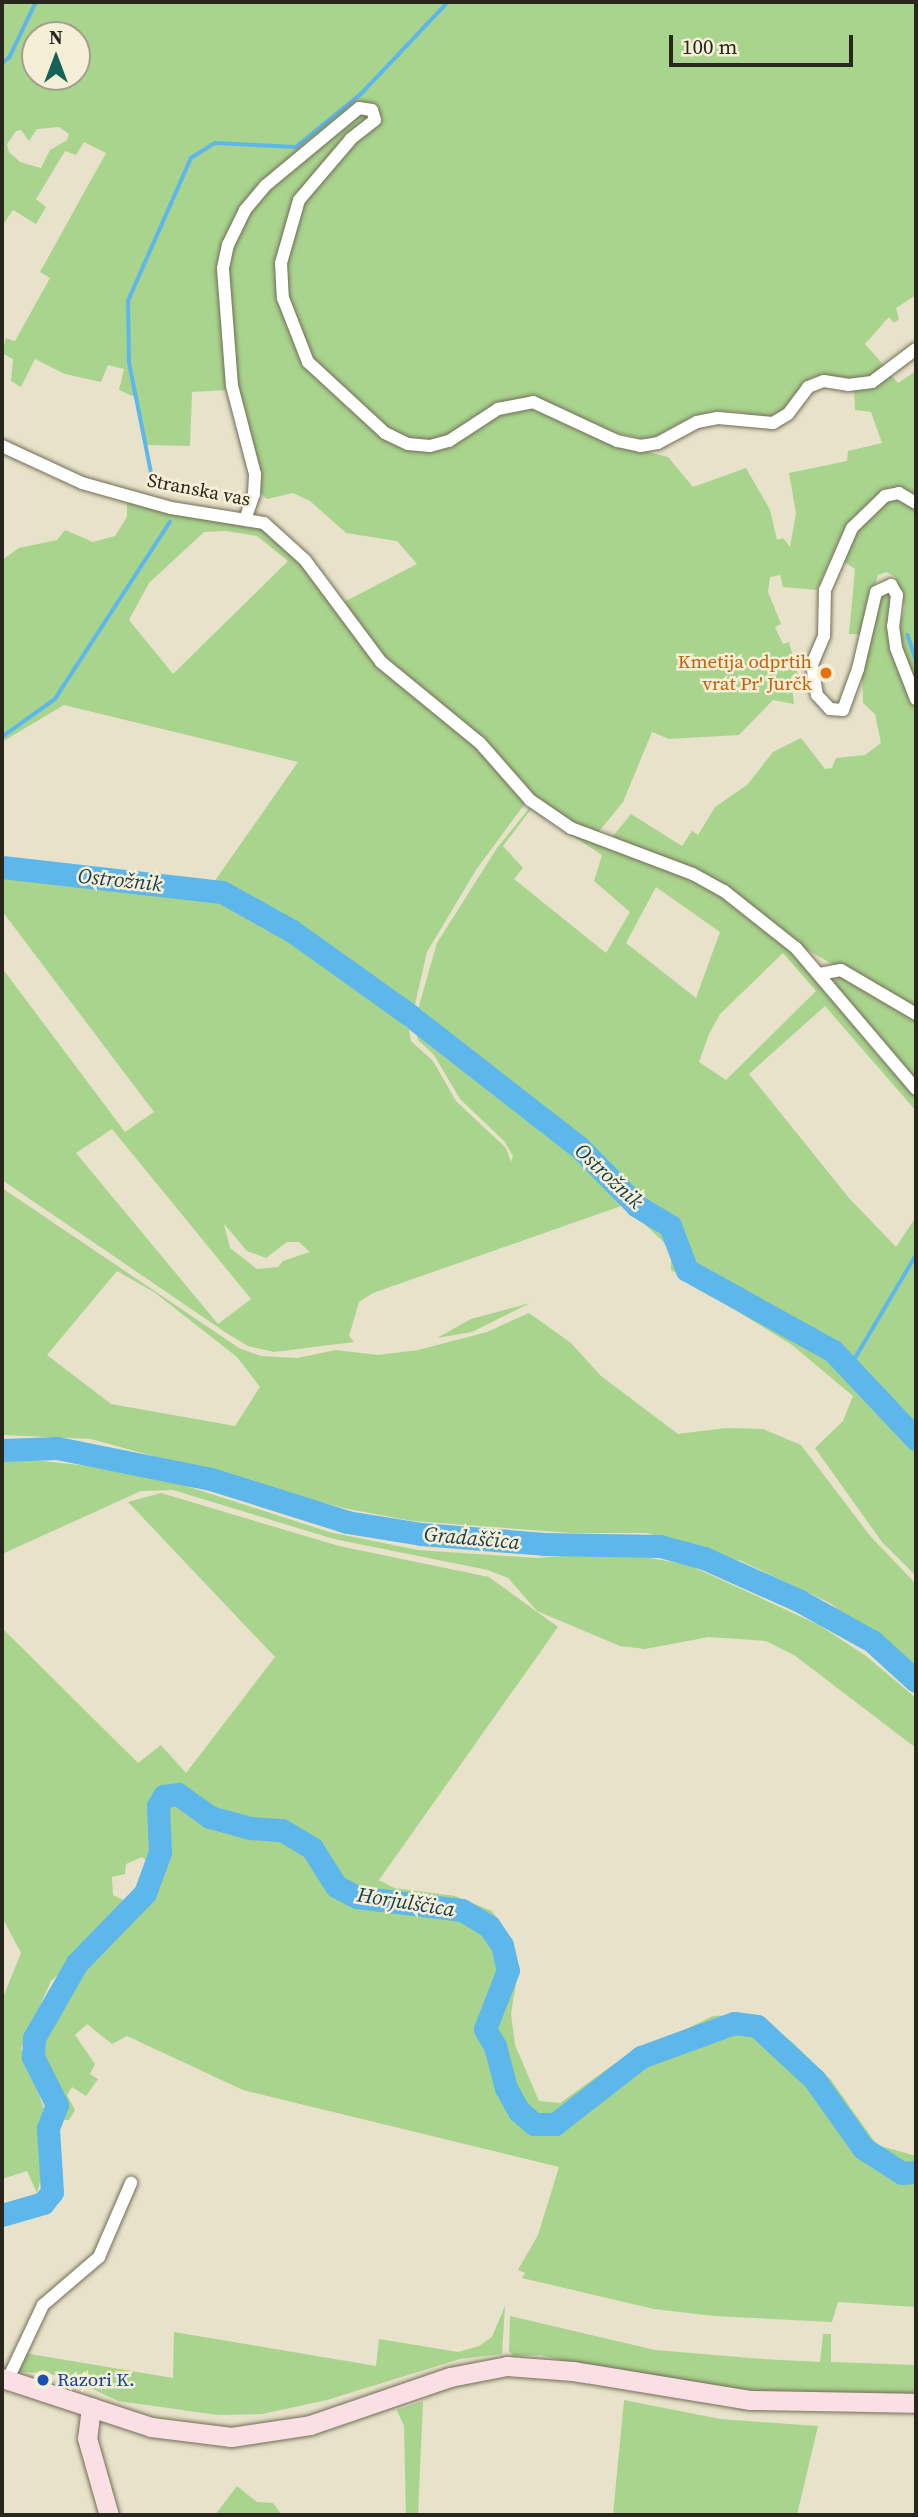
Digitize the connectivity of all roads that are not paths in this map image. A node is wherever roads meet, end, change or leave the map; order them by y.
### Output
1 (916, 349) edge
2 (2, 446) edge
3 (916, 503) edge
4 (246, 517) junction
5 (916, 698) edge
6 (820, 974) junction
7 (916, 1014) edge
8 (916, 1089) edge
9 (131, 2183) dead end
10 (5, 2379) edge
11 (916, 2403) edge
12 (91, 2407) junction
13 (109, 2515) edge

1 - 4 street
2 - 4 street, Stranska vas
3 - 5 street
4 - 6 street, Stranska vas
6 - 7 street
6 - 8 street, Stranska vas
9 - 10 street
10 - 12 street
11 - 12 street
12 - 13 street

